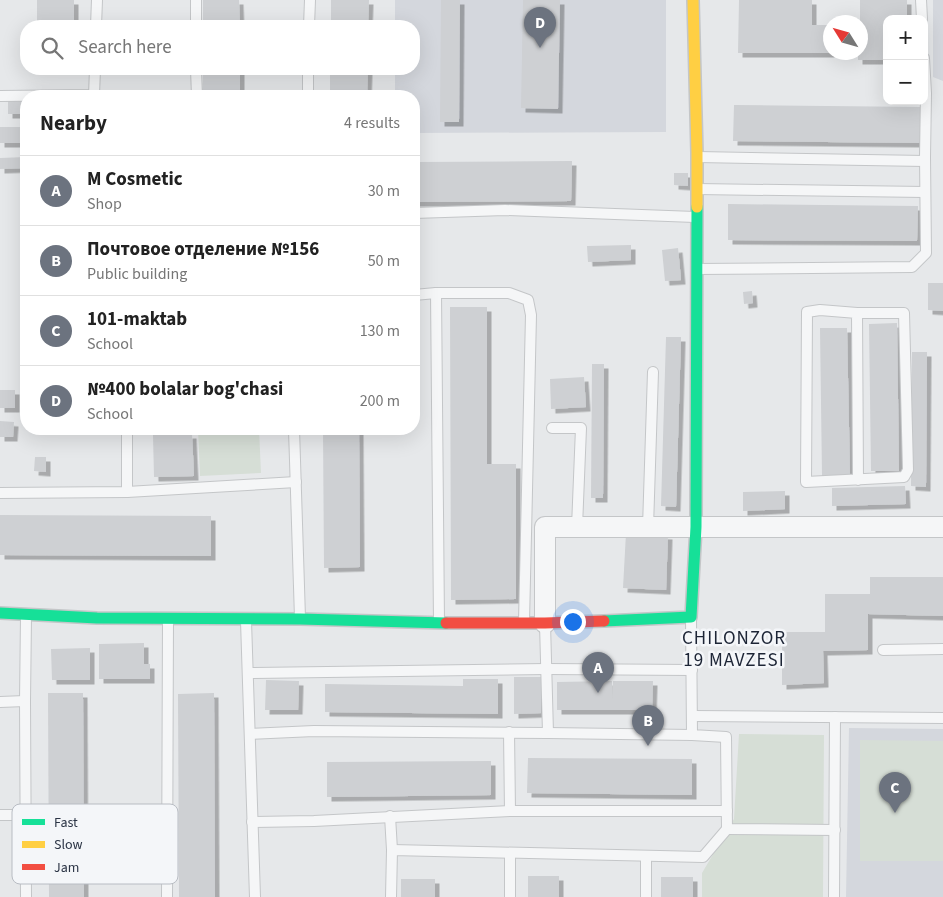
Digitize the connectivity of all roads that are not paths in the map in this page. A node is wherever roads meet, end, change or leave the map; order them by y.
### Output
1 (97, 0) edge
2 (196, 0) edge
3 (310, 0) edge
4 (693, 0) edge
5 (921, 0) edge
6 (922, 15) edge
7 (96, 20) edge
8 (196, 20) edge
9 (309, 20) edge
10 (924, 60) edge
11 (95, 75) edge
12 (196, 75) edge
13 (308, 75) edge
14 (95, 90) edge
15 (197, 90) edge
16 (308, 90) edge
17 (0, 96) edge
18 (20, 96) edge
19 (697, 157) junction
20 (925, 161) junction
21 (696, 189) junction
22 (926, 192) junction
23 (420, 213) edge
24 (696, 217) junction
25 (696, 269) junction
26 (436, 293) junction
27 (420, 294) edge
28 (858, 313) junction
29 (653, 372) dead end
30 (552, 428) dead end
31 (127, 435) edge
32 (294, 435) edge
33 (858, 480) junction
34 (296, 482) junction
35 (127, 492) junction
36 (0, 493) edge
37 (536, 526) junction
38 (943, 526) edge
39 (577, 527) junction
40 (648, 527) junction
41 (696, 527) junction
42 (0, 613) edge
43 (26, 615) junction
44 (691, 617) junction
45 (168, 619) junction
46 (246, 619) junction
47 (300, 619) junction
48 (439, 623) junction
49 (524, 623) junction
50 (545, 623) junction
51 (943, 649) edge
52 (883, 650) dead end
53 (547, 669) junction
54 (692, 670) junction
55 (249, 673) junction
56 (25, 701) junction
57 (0, 702) edge
58 (693, 716) junction
59 (835, 717) junction
60 (943, 718) edge
61 (509, 732) junction
62 (548, 733) junction
63 (250, 734) junction
64 (692, 735) junction
65 (25, 804) edge
66 (167, 804) edge
67 (510, 811) junction
68 (727, 811) junction
69 (390, 816) junction
70 (252, 822) junction
71 (727, 829) junction
72 (835, 830) junction
73 (392, 850) junction
74 (510, 853) junction
75 (646, 856) junction
76 (26, 884) edge
77 (167, 884) edge
78 (26, 897) edge
79 (167, 897) edge
80 (255, 897) edge
81 (390, 897) edge
82 (510, 897) edge
83 (646, 897) edge
84 (834, 897) edge

1 - 7 lane
2 - 8 lane
3 - 9 lane
4 - 19 street
5 - 6 lane
10 - 20 lane
11 - 14 lane
12 - 15 lane
13 - 16 lane
17 - 18 lane
19 - 20 lane
19 - 21 street
20 - 22 lane
21 - 22 lane
21 - 24 street
22 - 25 lane
23 - 24 lane
24 - 25 street
25 - 41 street
26 - 27 lane
26 - 37 lane
26 - 48 lane
28 - 33 lane
28 - 33 lane
28 - 33 lane
29 - 40 lane
30 - 39 lane
31 - 35 lane
32 - 34 lane
34 - 35 lane
34 - 47 lane
35 - 36 lane
37 - 39 street
37 - 49 lane
37 - 50 street
38 - 41 street
39 - 40 street
40 - 41 street
41 - 44 street
42 - 43 street
43 - 45 street
43 - 56 lane
44 - 50 street
44 - 54 lane
45 - 46 street
45 - 66 lane
46 - 47 street
46 - 55 lane
47 - 48 street
48 - 49 street
49 - 50 street
50 - 53 lane
51 - 52 lane
53 - 54 lane
53 - 55 lane
53 - 62 lane
54 - 58 lane
55 - 63 lane
56 - 57 lane
56 - 65 lane
58 - 59 lane
58 - 64 lane
59 - 60 lane
59 - 72 lane
61 - 62 lane
61 - 63 lane
61 - 67 lane
62 - 64 lane
63 - 70 lane
64 - 68 lane
67 - 68 lane
67 - 69 lane
68 - 71 lane
69 - 70 lane
69 - 73 lane
70 - 80 lane
71 - 72 lane
71 - 75 lane
72 - 84 lane
73 - 74 lane
73 - 81 lane
74 - 75 lane
74 - 82 lane
75 - 83 lane
76 - 78 lane
77 - 79 lane

